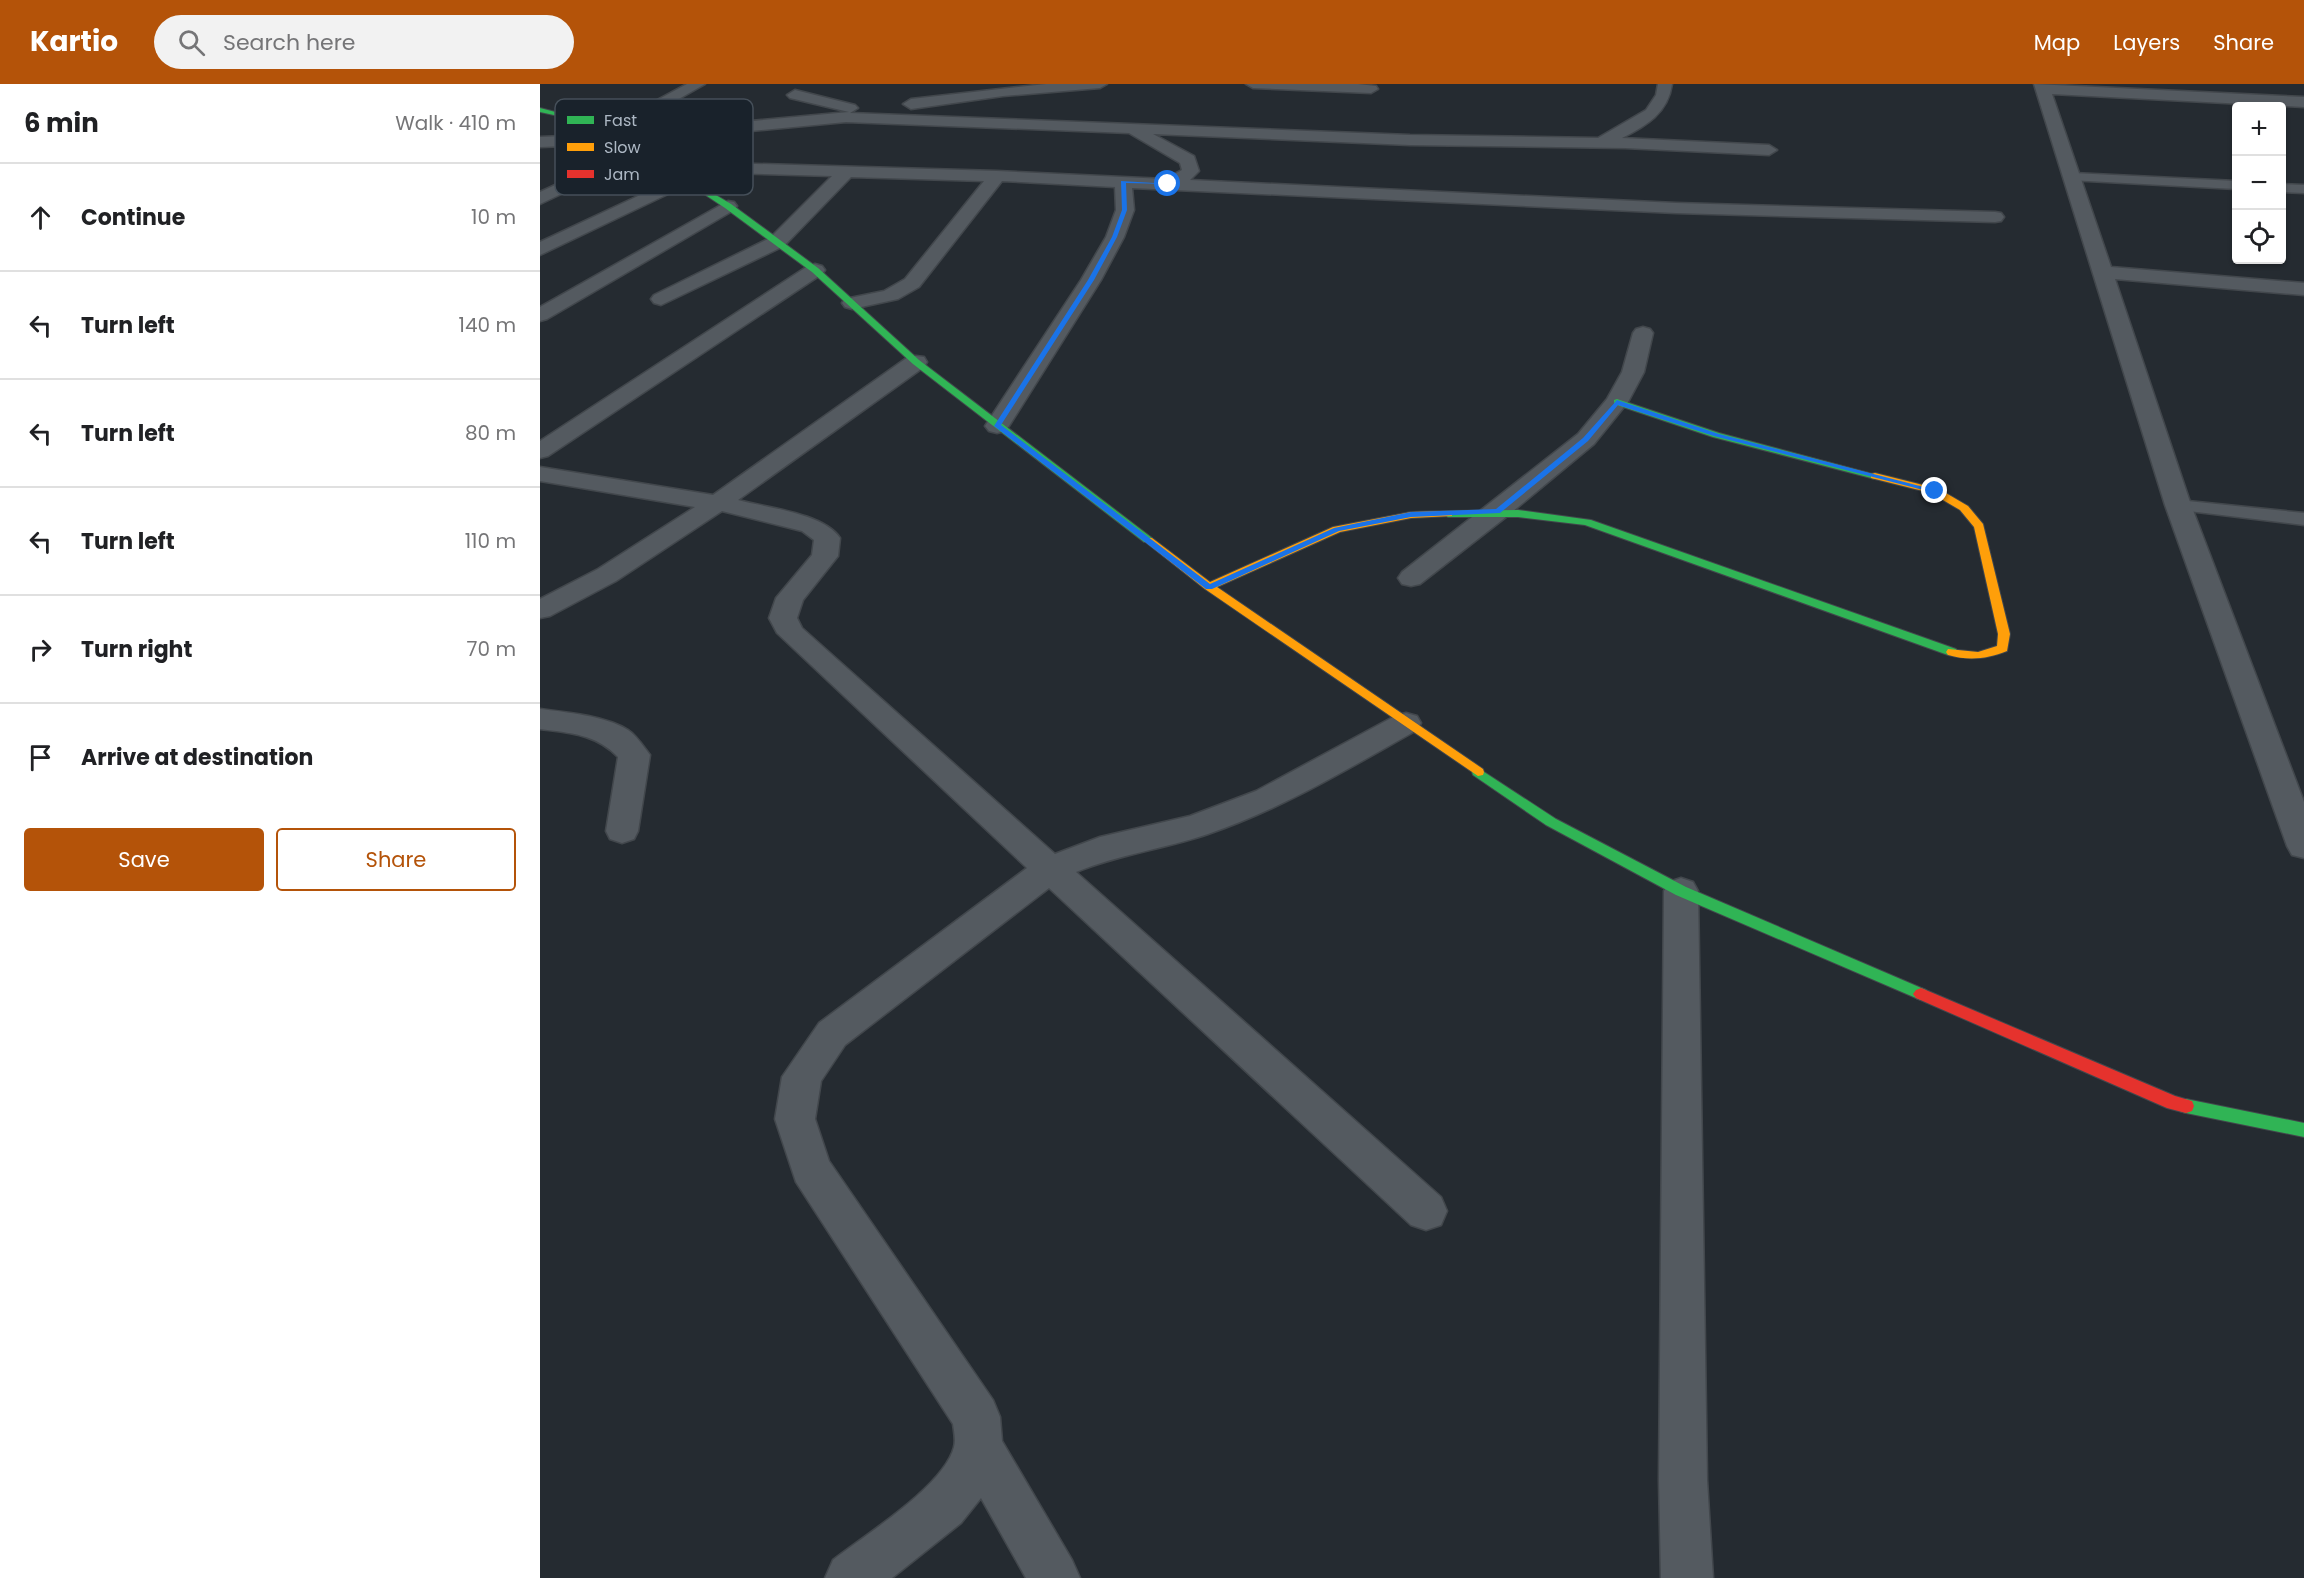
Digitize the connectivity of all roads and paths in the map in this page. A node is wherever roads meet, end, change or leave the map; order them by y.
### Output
1 (698, 84) edge
2 (1253, 84) edge
3 (1665, 84) edge
4 (2041, 87) edge
5 (1001, 88) edge
6 (1105, 88) edge
7 (1371, 89) dead end
8 (795, 94) dead end
9 (669, 99) edge
10 (2304, 102) edge
11 (540, 110) edge
12 (851, 113) junction
13 (555, 114) edge
14 (1115, 114) dead end
15 (753, 125) edge
16 (1130, 128) junction
17 (548, 142) edge
18 (1600, 143) junction
19 (1769, 150) dead end
20 (540, 153) edge
21 (753, 169) edge
22 (846, 172) junction
23 (997, 176) junction
24 (2073, 177) junction
25 (1123, 182) junction
26 (1168, 184) junction
27 (2232, 185) edge
28 (2286, 188) edge
29 (2304, 189) edge
30 (555, 192) edge
31 (652, 195) edge
32 (710, 195) edge
33 (540, 199) edge
34 (728, 206) junction
35 (1995, 217) dead end
36 (777, 242) junction
37 (540, 249) edge
38 (815, 270) junction
39 (2103, 272) junction
40 (2304, 289) edge
41 (661, 299) dead end
42 (852, 303) junction
43 (540, 315) edge
44 (1643, 333) dead end
45 (916, 362) junction
46 (1617, 402) junction
47 (997, 426) junction
48 (540, 451) edge
49 (540, 474) edge
50 (718, 503) junction
51 (2178, 505) junction
52 (1497, 512) junction
53 (2304, 519) edge
54 (1411, 578) dead end
55 (1209, 587) junction
56 (540, 610) edge
57 (540, 719) edge
58 (1406, 723) junction
59 (622, 831) dead end
60 (2304, 846) edge
61 (1049, 870) junction
62 (1681, 891) junction
63 (2304, 1130) edge
64 (1426, 1211) dead end
65 (979, 1446) junction
66 (851, 1578) edge
67 (1054, 1578) edge
68 (1687, 1578) edge

1 - 9 street
2 - 7 street
3 - 18 street
4 - 10 street
4 - 24 street
5 - 6 street
5 - 12 street
8 - 12 street
11 - 13 street
12 - 15 street
12 - 16 street
14 - 16 street
16 - 18 street
16 - 26 street
17 - 20 street
18 - 19 street
21 - 22 street
22 - 23 street
22 - 36 street
23 - 25 street
23 - 42 street
24 - 27 lane
24 - 39 street
25 - 26 street
25 - 47 street
26 - 35 street
28 - 29 lane
30 - 33 street
31 - 37 street
32 - 34 street
34 - 36 street
34 - 43 street
36 - 38 street
36 - 41 street
38 - 42 street
38 - 48 street
39 - 40 street
39 - 51 street
42 - 45 street
44 - 46 street
45 - 47 street
45 - 50 street
46 - 52 street
46 - 52 street
47 - 55 street
49 - 50 street
50 - 56 street
50 - 61 street
51 - 53 lane
51 - 60 street
52 - 54 street
52 - 55 street
55 - 58 street
57 - 59 street
58 - 61 street
58 - 62 street
61 - 64 street
61 - 65 street
62 - 63 street
62 - 68 street
65 - 66 street
65 - 67 street

